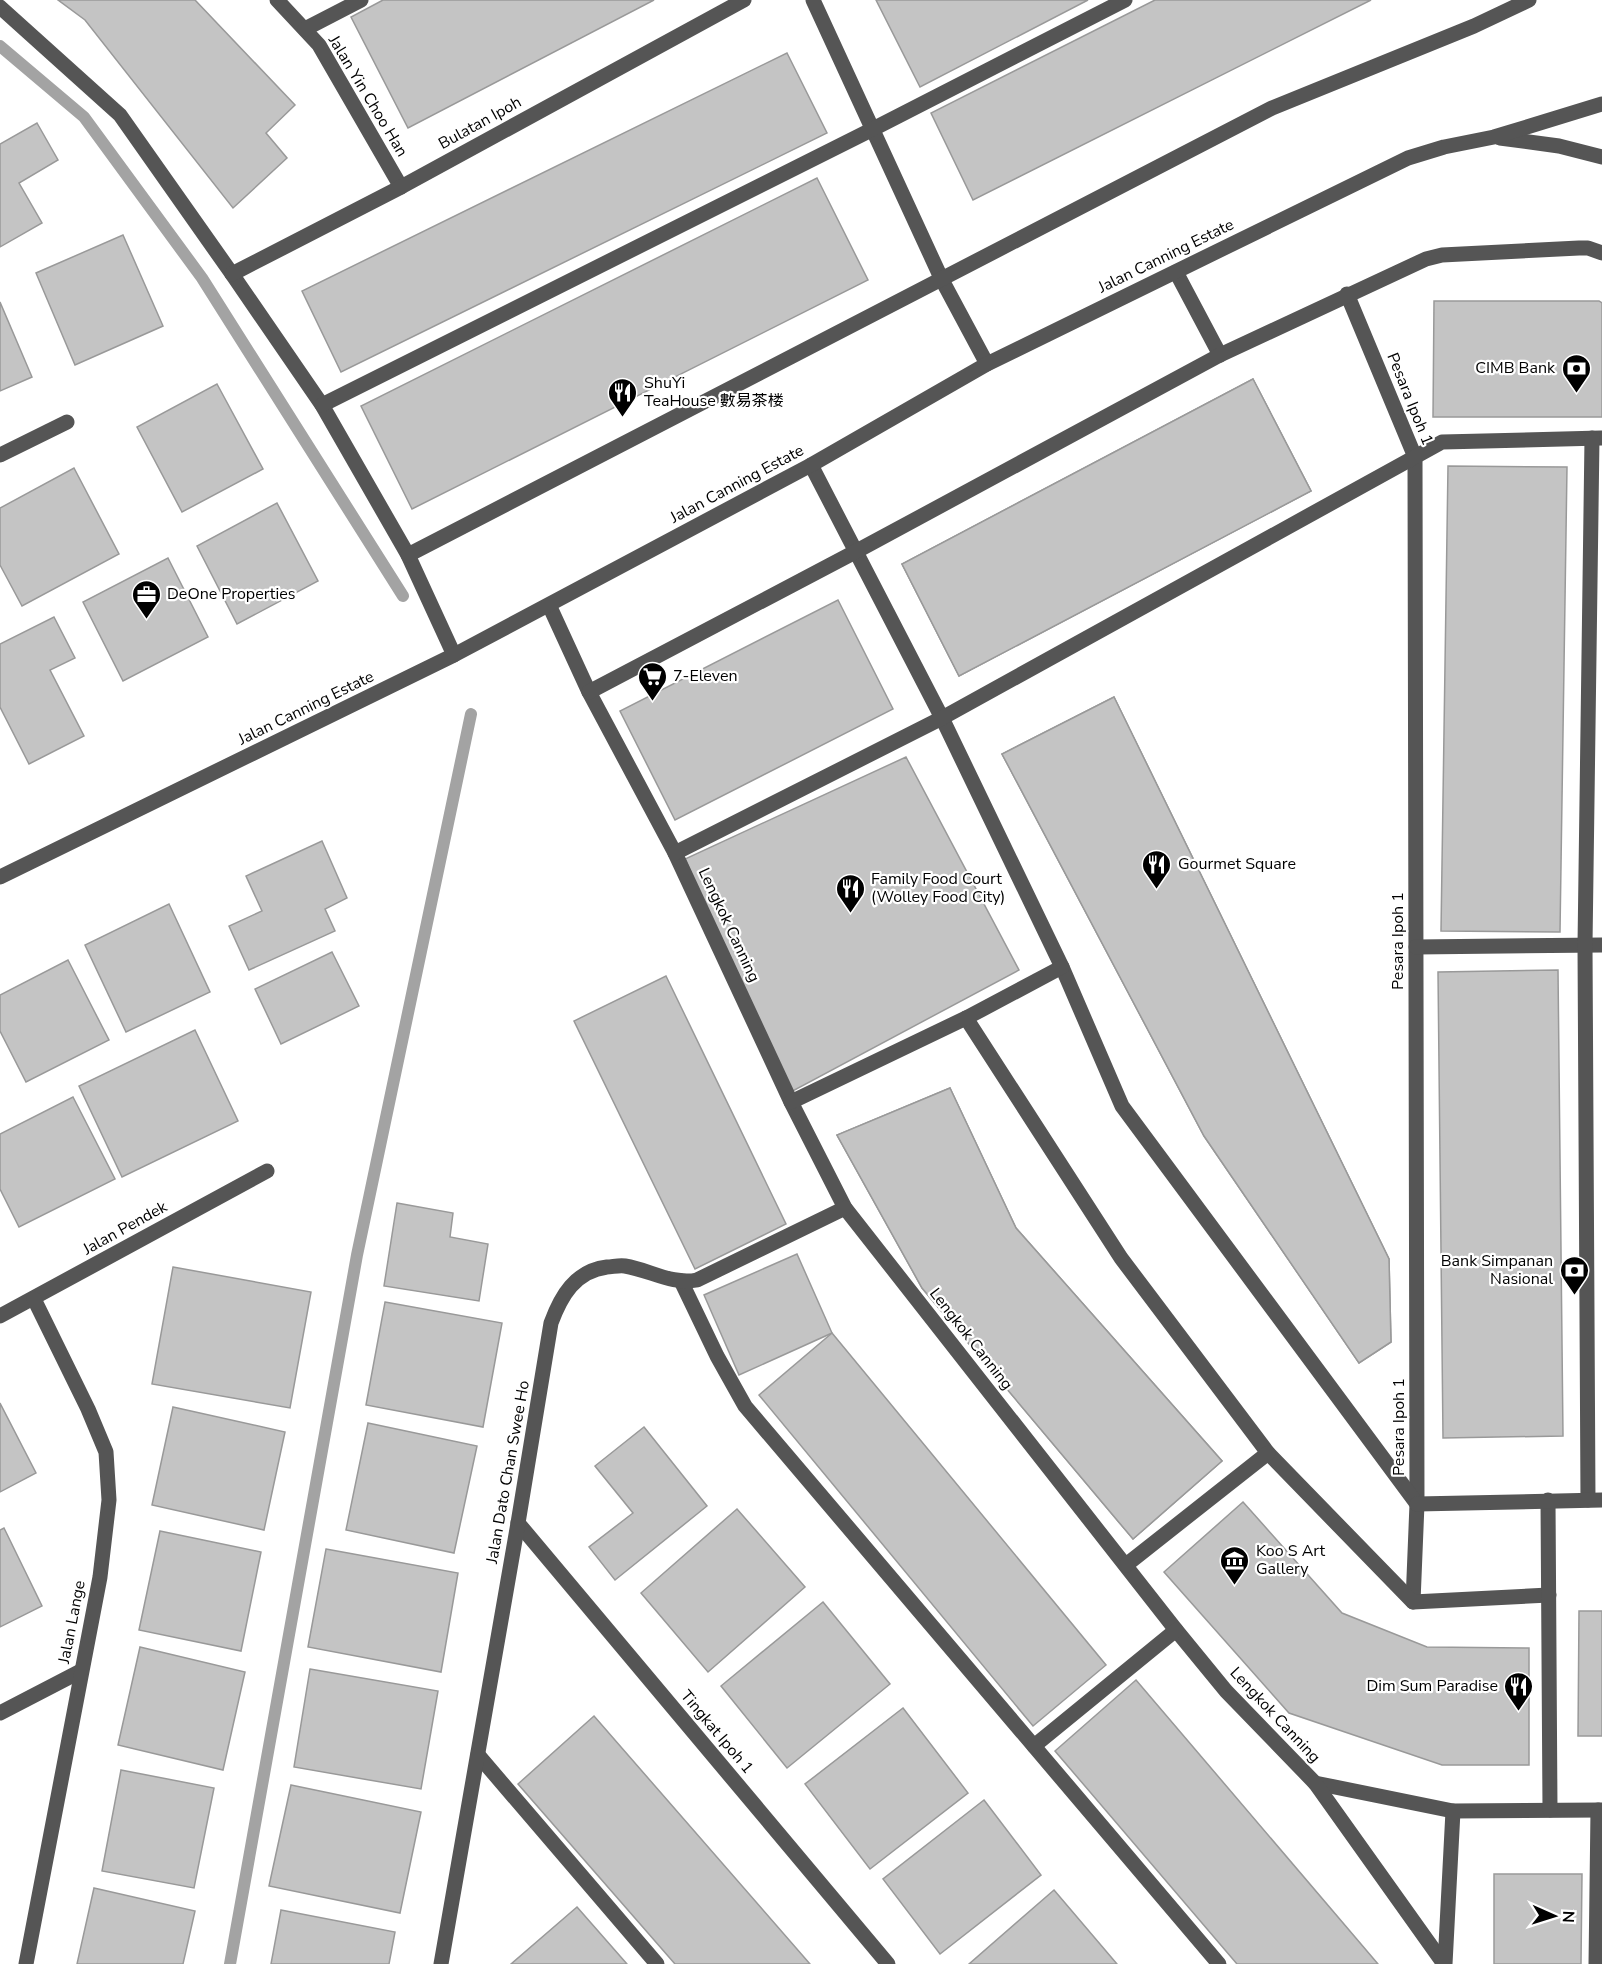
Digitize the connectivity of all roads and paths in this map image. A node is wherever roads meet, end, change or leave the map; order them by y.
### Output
1 (277, 0) edge
2 (361, 0) edge
3 (744, 0) edge
4 (813, 0) edge
5 (1125, 0) edge
6 (1528, 0) edge
7 (0, 7) edge
8 (305, 29) junction
9 (1602, 104) edge
10 (873, 129) junction
11 (1494, 137) junction
12 (1602, 157) edge
13 (401, 187) junction
14 (1602, 253) edge
15 (1176, 272) junction
16 (232, 274) junction
17 (942, 280) junction
18 (1347, 294) junction
19 (1220, 355) junction
20 (987, 364) junction
21 (322, 405) junction
22 (67, 422) dead end
23 (1597, 438) edge
24 (0, 455) edge
25 (1415, 458) junction
26 (811, 465) junction
27 (855, 552) junction
28 (408, 555) junction
29 (549, 605) junction
30 (454, 655) junction
31 (589, 692) junction
32 (942, 718) junction
33 (675, 853) junction
34 (0, 877) edge
35 (1585, 945) junction
36 (1602, 945) edge
37 (1416, 947) junction
38 (1062, 967) junction
39 (966, 1018) junction
40 (791, 1102) junction
41 (267, 1171) dead end
42 (845, 1208) junction
43 (681, 1281) junction
44 (34, 1299) junction
45 (0, 1316) edge
46 (1268, 1453) junction
47 (1548, 1500) junction
48 (1595, 1500) edge
49 (1417, 1504) junction
50 (518, 1523) junction
51 (1126, 1565) junction
52 (1549, 1595) junction
53 (1413, 1602) junction
54 (1176, 1630) junction
55 (81, 1671) junction
56 (0, 1713) edge
57 (1034, 1746) junction
58 (478, 1755) junction
59 (1315, 1783) junction
60 (1550, 1809) junction
61 (1600, 1810) edge
62 (1453, 1811) junction
63 (26, 1964) edge
64 (441, 1964) edge
65 (657, 1964) edge
66 (888, 1964) edge
67 (1219, 1964) edge
68 (1444, 1964) edge
69 (1596, 1964) edge

1 - 8 street, Jalan Yin Choo Han
2 - 8 street
3 - 13 street, Bulatan Ipoh
4 - 10 street
5 - 10 street
6 - 17 street
7 - 16 street
8 - 13 street, Jalan Yin Choo Han
9 - 11 street, Jalan Canning Estate
10 - 17 street
10 - 21 street
11 - 12 street, Jalan Canning Estate
11 - 15 street, Jalan Canning Estate
13 - 16 street, Bulatan Ipoh
14 - 18 street
15 - 19 street
15 - 20 street, Jalan Canning Estate
16 - 21 street
17 - 20 street
17 - 28 street
18 - 19 street
18 - 25 street, Pesara Ipoh 1
19 - 27 street
20 - 26 street, Jalan Canning Estate
21 - 28 street
22 - 24 street
23 - 25 street
23 - 35 street
25 - 32 street
25 - 37 street, Pesara Ipoh 1
26 - 27 street
26 - 29 street, Jalan Canning Estate
27 - 31 street
27 - 32 street
28 - 30 street
29 - 30 street, Jalan Canning Estate
29 - 31 street, Lengkok Canning
30 - 34 street, Jalan Canning Estate
31 - 33 street, Lengkok Canning
32 - 33 street
32 - 38 street
33 - 40 street, Lengkok Canning
35 - 36 street
35 - 37 street
35 - 48 street
37 - 49 street, Pesara Ipoh 1
38 - 39 street
38 - 49 street
39 - 40 street
39 - 46 street
40 - 42 street, Lengkok Canning
41 - 44 street, Jalan Pendek
42 - 43 street, Jalan Dato Chan Swee Ho
42 - 51 street, Lengkok Canning
43 - 50 street, Jalan Dato Chan Swee Ho
43 - 57 street
44 - 45 street, Jalan Pendek
44 - 55 street, Jalan Lange
46 - 51 street
46 - 53 street
47 - 48 street
47 - 49 street
47 - 52 street
49 - 53 street, Pesara Ipoh 1
50 - 58 street, Jalan Dato Chan Swee Ho
50 - 66 street, Tingkat Ipoh 1
51 - 54 street, Lengkok Canning
52 - 53 street
52 - 60 street
54 - 57 street
54 - 59 street, Lengkok Canning
55 - 56 street
55 - 63 street, Jalan Lange
57 - 67 street
58 - 64 street, Jalan Dato Chan Swee Ho
58 - 65 street
59 - 62 street, Lengkok Canning
59 - 68 street
60 - 61 street, Lengkok Canning
60 - 62 street, Lengkok Canning
61 - 69 street
62 - 68 street

